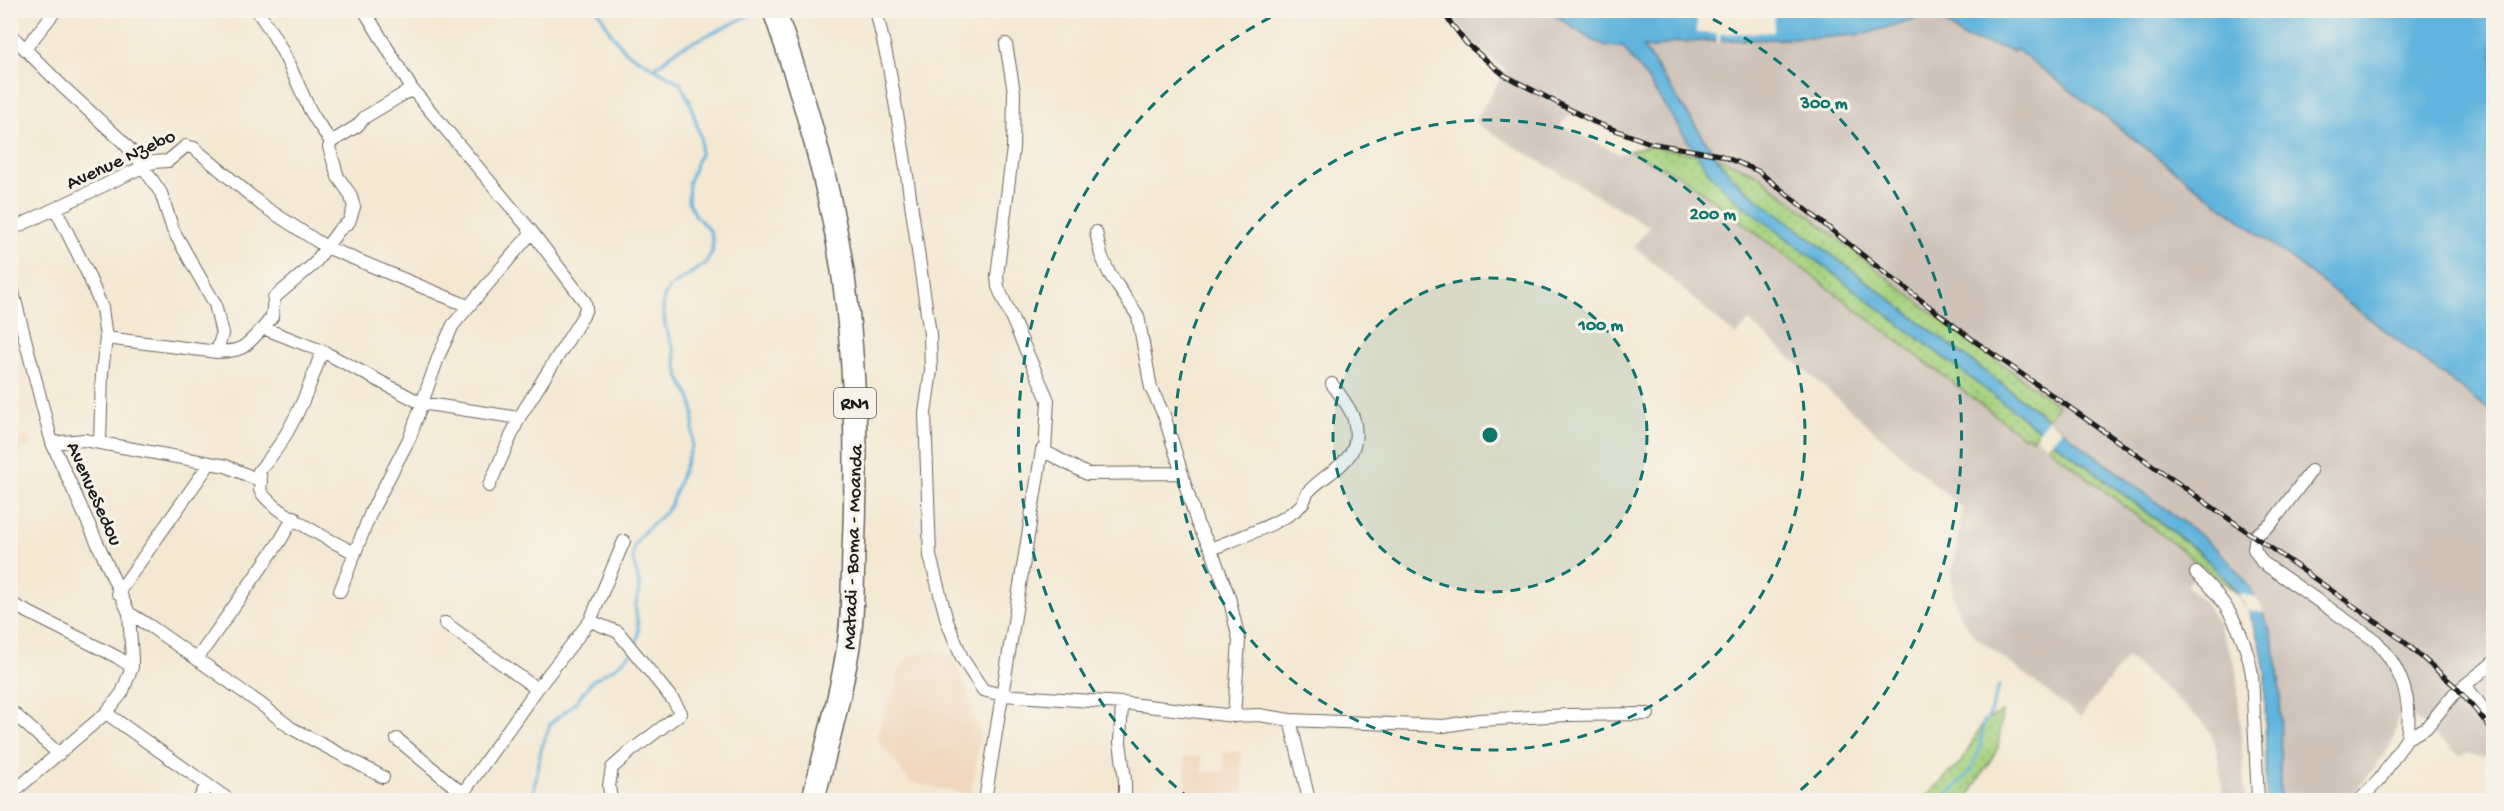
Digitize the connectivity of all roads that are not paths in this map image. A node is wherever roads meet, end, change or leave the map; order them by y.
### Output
1 (56, 10) edge
2 (256, 10) edge
3 (364, 10) edge
4 (774, 10) edge
5 (876, 10) edge
6 (10, 34) edge
7 (1006, 44) dead end
8 (25, 49) junction
9 (412, 89) junction
10 (331, 142) junction
11 (143, 168) junction
12 (56, 210) junction
13 (10, 230) edge
14 (532, 232) junction
15 (1095, 232) dead end
16 (326, 246) junction
17 (10, 281) edge
18 (468, 306) junction
19 (15, 316) edge
20 (262, 328) junction
21 (106, 338) junction
22 (322, 351) junction
23 (217, 352) junction
24 (1332, 384) dead end
25 (421, 403) junction
26 (519, 418) junction
27 (52, 443) junction
28 (100, 443) junction
29 (1042, 450) junction
30 (210, 463) junction
31 (2311, 471) dead end
32 (1180, 473) junction
33 (261, 481) junction
34 (489, 486) dead end
35 (294, 518) junction
36 (624, 541) dead end
37 (1211, 549) junction
38 (353, 552) junction
39 (2196, 573) dead end
40 (340, 591) dead end
41 (118, 593) junction
42 (10, 603) edge
43 (129, 613) junction
44 (590, 621) junction
45 (445, 623) dead end
46 (197, 659) junction
47 (2493, 662) edge
48 (132, 667) junction
49 (2465, 685) junction
50 (537, 689) junction
51 (1002, 695) junction
52 (1122, 703) junction
53 (10, 710) edge
54 (106, 713) junction
55 (1648, 714) dead end
56 (1234, 716) junction
57 (1290, 720) junction
58 (2493, 723) edge
59 (2407, 738) junction
60 (397, 739) dead end
61 (59, 754) junction
62 (383, 777) dead end
63 (206, 786) junction
64 (460, 797) edge
65 (10, 800) edge
66 (199, 801) edge
67 (229, 801) edge
68 (611, 801) edge
69 (813, 801) edge
70 (985, 801) edge
71 (1125, 801) edge
72 (1309, 801) edge
73 (2258, 801) edge
74 (2361, 801) edge

1 - 8 street
2 - 10 street
3 - 9 street
4 - 69 highway, Matadi - Boma - Moanda / RN1
5 - 51 street
6 - 8 street
7 - 29 street
8 - 11 street
9 - 10 street
9 - 14 street
10 - 16 street
11 - 12 street, Avenue Nzebo
11 - 16 street, Avenue Nzebo
11 - 23 street
12 - 13 street, Avenue Nzebo
12 - 21 street
14 - 18 street
14 - 26 street
15 - 32 street
16 - 18 street
16 - 20 street
17 - 19 street, AvenueSedou
18 - 25 street
19 - 27 street, AvenueSedou
20 - 22 street
20 - 23 street
21 - 23 street
21 - 28 street
22 - 25 street
22 - 33 street
24 - 37 street
25 - 26 street
25 - 38 street
26 - 34 street
27 - 28 street
27 - 41 street, AvenueSedou
28 - 30 street
29 - 32 street
29 - 51 street
30 - 33 street
30 - 41 street
31 - 59 street
32 - 37 street
33 - 35 street
35 - 38 street
35 - 46 street
36 - 44 street
37 - 56 street
38 - 40 street
39 - 73 street
41 - 43 street, AvenueSedou
42 - 48 street
43 - 46 street
43 - 48 street, AvenueSedou
44 - 50 street
44 - 68 street
45 - 50 street
46 - 62 street
47 - 49 street
48 - 54 street, AvenueSedou
49 - 58 street
49 - 59 street
50 - 64 street
51 - 52 street
51 - 70 street
52 - 56 street
52 - 71 street
53 - 61 street
54 - 61 street, AvenueSedou
54 - 63 street
55 - 57 street
56 - 57 street
57 - 72 street
59 - 74 street
60 - 64 street
61 - 65 street, AvenueSedou
63 - 66 street
63 - 67 street

